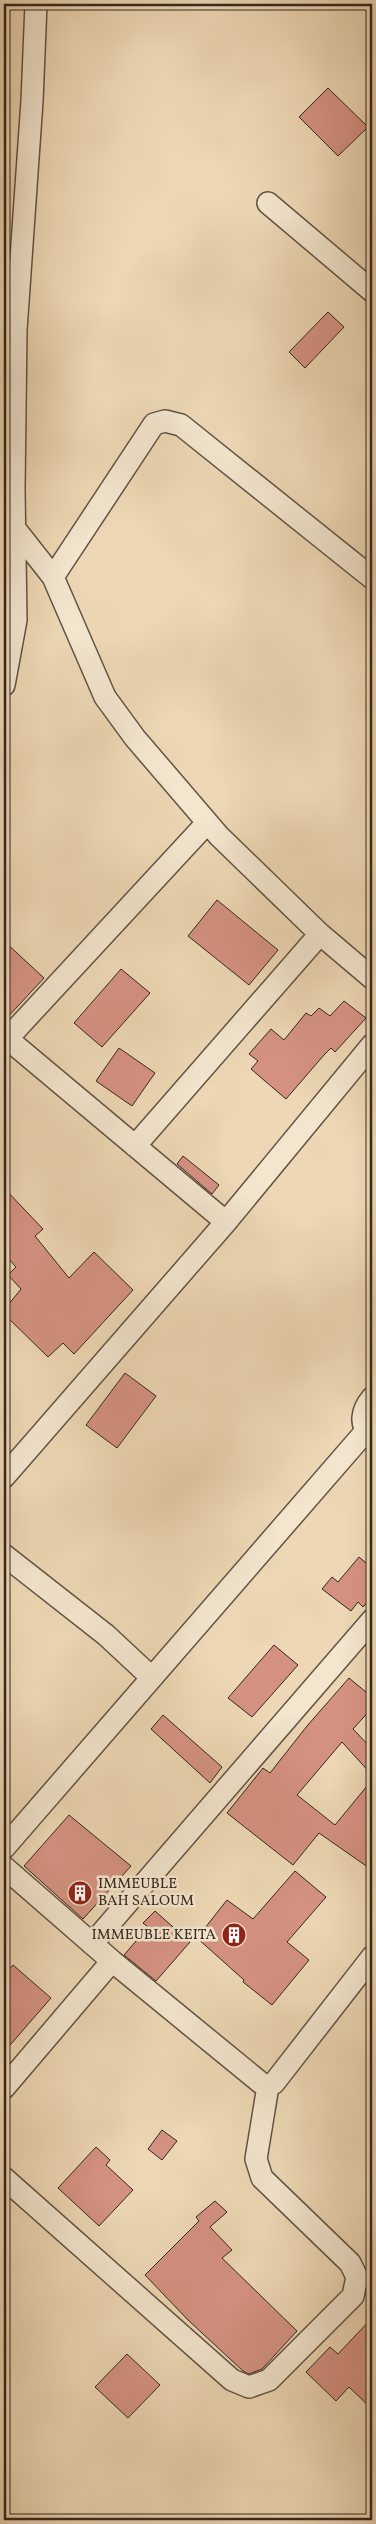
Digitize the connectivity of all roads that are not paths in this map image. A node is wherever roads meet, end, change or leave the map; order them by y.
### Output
1 (36, 4) edge
2 (268, 203) dead end
3 (372, 291) edge
4 (16, 530) junction
5 (53, 577) junction
6 (372, 578) edge
7 (4, 685) edge
8 (207, 823) junction
9 (320, 934) junction
10 (372, 978) edge
11 (5, 1038) edge
12 (372, 1045) edge
13 (135, 1146) junction
14 (226, 1222) junction
15 (372, 1398) edge
16 (369, 1433) edge
17 (4, 1477) edge
18 (4, 1555) edge
19 (372, 1620) edge
20 (150, 1676) junction
21 (4, 1848) edge
22 (4, 1867) edge
23 (92, 1944) junction
24 (372, 1957) edge
25 (112, 1961) junction
26 (268, 2086) junction
27 (4, 2088) edge
28 (4, 2178) edge

1 - 4 street
2 - 3 street
4 - 5 street
4 - 7 street
5 - 6 street
5 - 8 street
8 - 9 street
8 - 11 street
9 - 10 street
9 - 13 street
11 - 13 street
12 - 14 street
13 - 14 street
14 - 17 street
15 - 16 street
16 - 20 street
18 - 20 street
19 - 23 street
20 - 21 street
22 - 23 street
23 - 25 street
24 - 26 street
25 - 26 street
25 - 27 street
26 - 28 street

